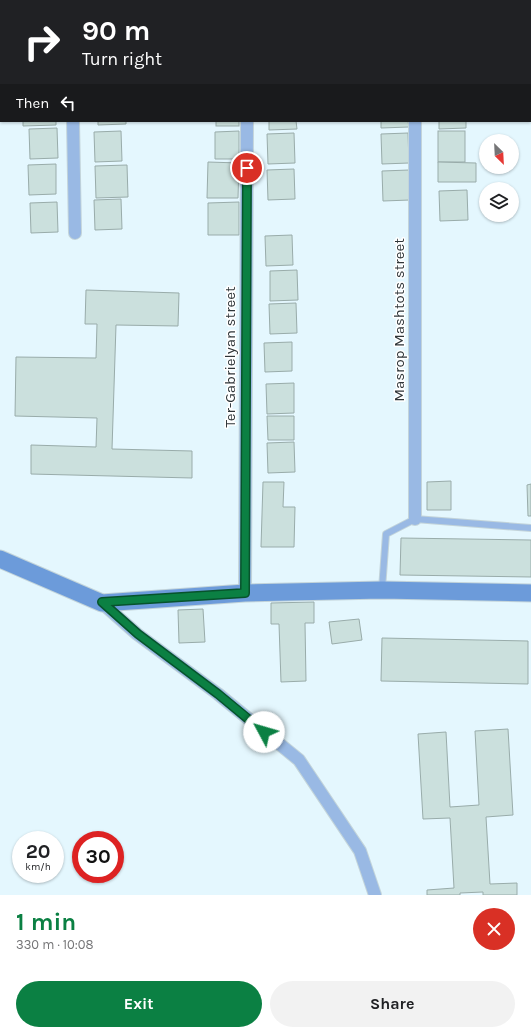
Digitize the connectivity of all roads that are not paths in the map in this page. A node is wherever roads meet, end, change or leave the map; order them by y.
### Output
1 (73, 122) edge
2 (247, 122) edge
3 (415, 122) edge
4 (75, 233) dead end
5 (415, 519) junction
6 (531, 528) edge
7 (0, 559) edge
8 (382, 590) junction
9 (245, 593) junction
10 (531, 593) edge
11 (102, 602) junction
12 (374, 895) edge

1 - 4 street
2 - 9 street, Ter-Gabrielyan street
3 - 5 street, Masrop Mashtots street
5 - 6 lane
5 - 8 lane
7 - 11 street
8 - 9 street
8 - 10 street
9 - 11 street
11 - 12 street

